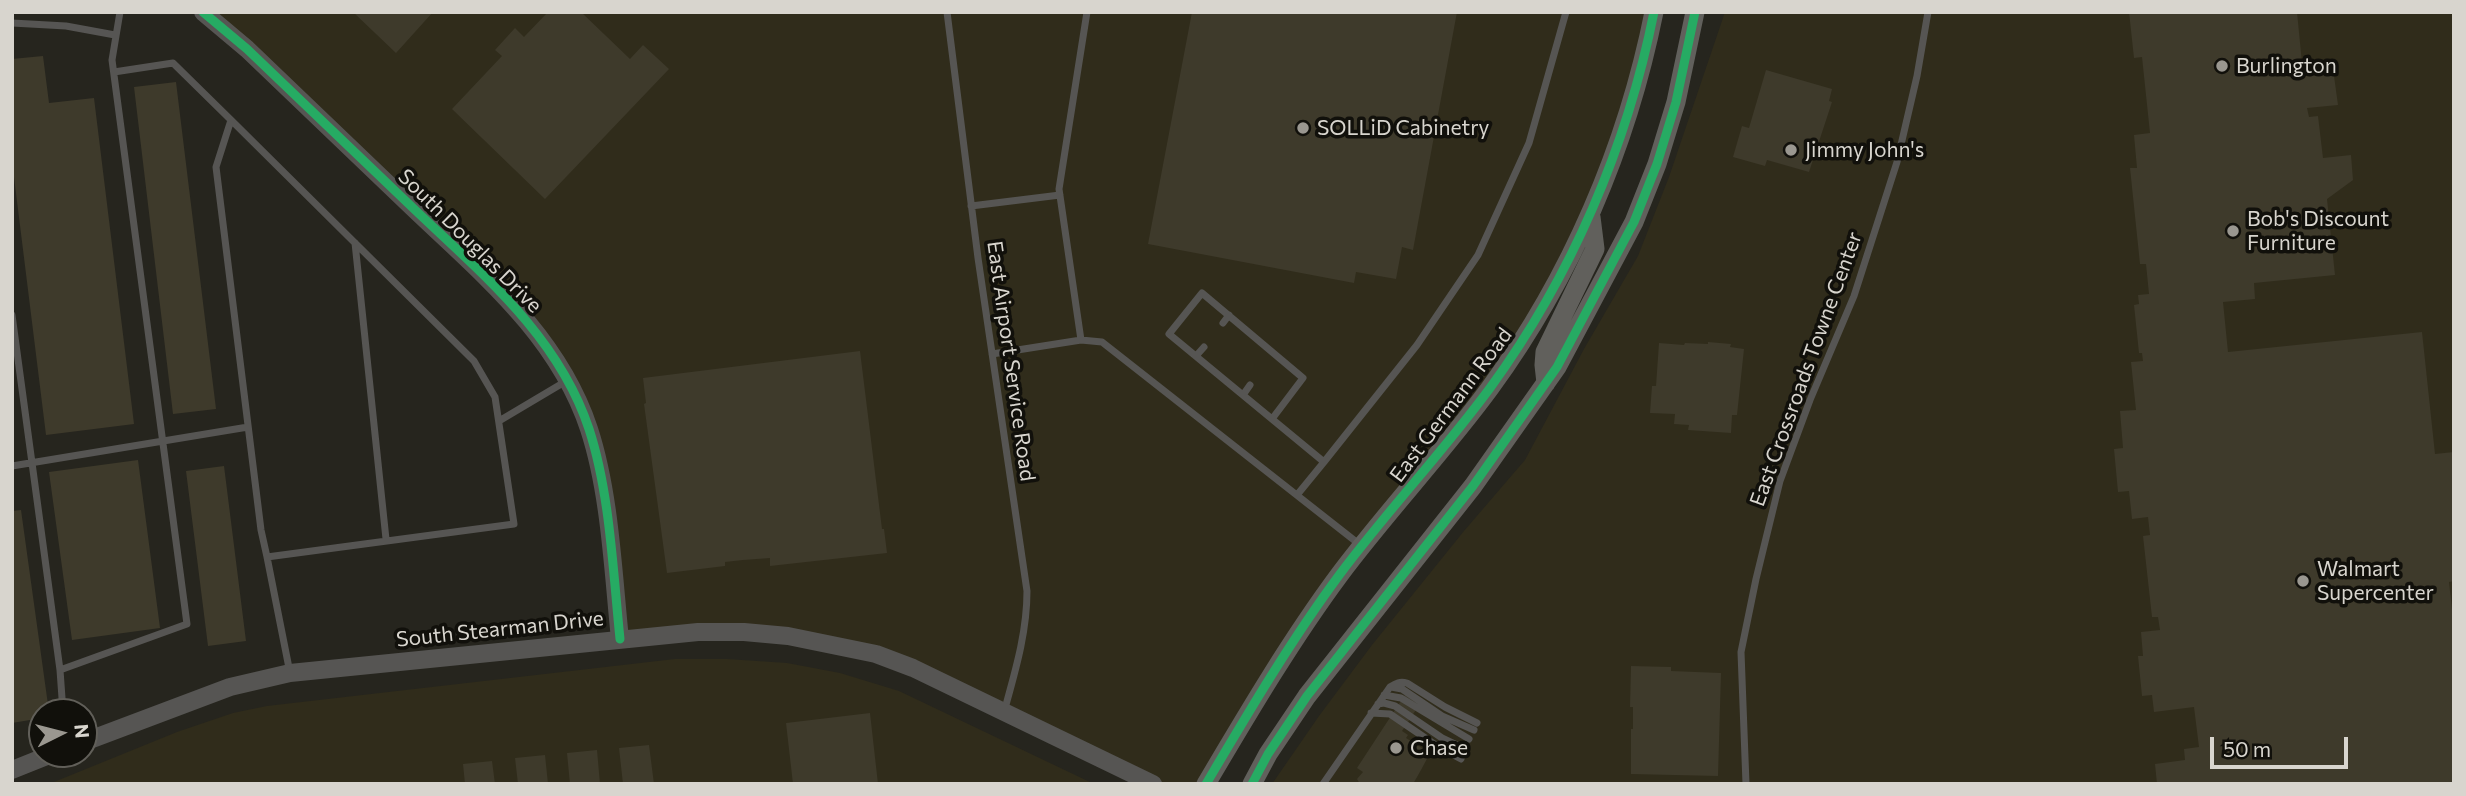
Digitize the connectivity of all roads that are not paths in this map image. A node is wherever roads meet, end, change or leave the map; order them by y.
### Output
1 (120, 12) edge
2 (203, 12) edge
3 (947, 12) edge
4 (1087, 12) edge
5 (1566, 12) edge
6 (1654, 12) edge
7 (1695, 12) edge
8 (1928, 12) edge
9 (12, 23) edge
10 (115, 35) junction
11 (114, 72) junction
12 (231, 120) junction
13 (1060, 195) junction
14 (971, 206) junction
15 (1590, 216) junction
16 (355, 243) junction
17 (12, 315) edge
18 (1229, 315) junction
19 (1223, 323) dead end
20 (1251, 334) junction
21 (1081, 340) junction
22 (1245, 341) dead end
23 (1204, 346) dead end
24 (992, 354) junction
25 (1196, 356) junction
26 (1226, 365) dead end
27 (1219, 375) junction
28 (568, 380) junction
29 (1546, 383) junction
30 (1250, 385) dead end
31 (1243, 395) junction
32 (1272, 419) junction
33 (499, 421) junction
34 (248, 427) junction
35 (162, 440) junction
36 (1324, 462) junction
37 (32, 463) junction
38 (12, 466) edge
39 (1297, 495) junction
40 (386, 540) junction
41 (1363, 547) junction
42 (267, 557) junction
43 (620, 639) junction
44 (60, 670) junction
45 (290, 673) junction
46 (1384, 695) junction
47 (62, 698) edge
48 (1378, 705) junction
49 (1004, 713) junction
50 (1371, 713) junction
51 (1476, 726) dead end
52 (98, 737) edge
53 (1469, 739) dead end
54 (1465, 750) dead end
55 (1461, 759) dead end
56 (1153, 784) edge
57 (1206, 784) edge
58 (1252, 784) edge
59 (1323, 784) edge
60 (1746, 784) edge

1 - 10 lane
2 - 28 street, South Douglas Drive
3 - 14 lane, East Airport Service Road
4 - 13 lane
5 - 36 lane
6 - 15 main road, East Germann Road
7 - 29 main road
8 - 60 lane, East Crossroads Towne Center
9 - 10 lane
10 - 11 lane
11 - 12 lane
11 - 35 lane
12 - 16 lane
12 - 34 lane
13 - 14 lane
13 - 21 lane
14 - 24 lane, East Airport Service Road
15 - 29 main road
15 - 41 main road, East Germann Road
16 - 33 lane
16 - 40 lane
17 - 37 lane
18 - 19 lane
18 - 20 lane
18 - 25 lane
20 - 22 lane
20 - 32 lane
21 - 24 lane
21 - 39 lane
23 - 25 lane
24 - 49 lane, East Airport Service Road
25 - 27 lane
26 - 27 lane
27 - 31 lane
28 - 33 lane
28 - 43 street, South Douglas Drive
29 - 58 main road
30 - 31 lane
31 - 32 lane
32 - 36 lane
33 - 40 lane
34 - 35 lane
34 - 42 lane
35 - 37 lane
35 - 44 lane
36 - 39 lane
37 - 38 lane
37 - 44 lane
39 - 41 lane
40 - 42 lane
41 - 57 main road, East Germann Road
42 - 45 lane
43 - 45 street, South Stearman Drive
43 - 49 street, South Stearman Drive
44 - 47 lane
45 - 52 street, South Stearman Drive
46 - 48 lane
46 - 51 lane
46 - 53 lane
48 - 50 lane
48 - 54 lane
49 - 56 street, South Stearman Drive
50 - 55 lane
50 - 59 lane

